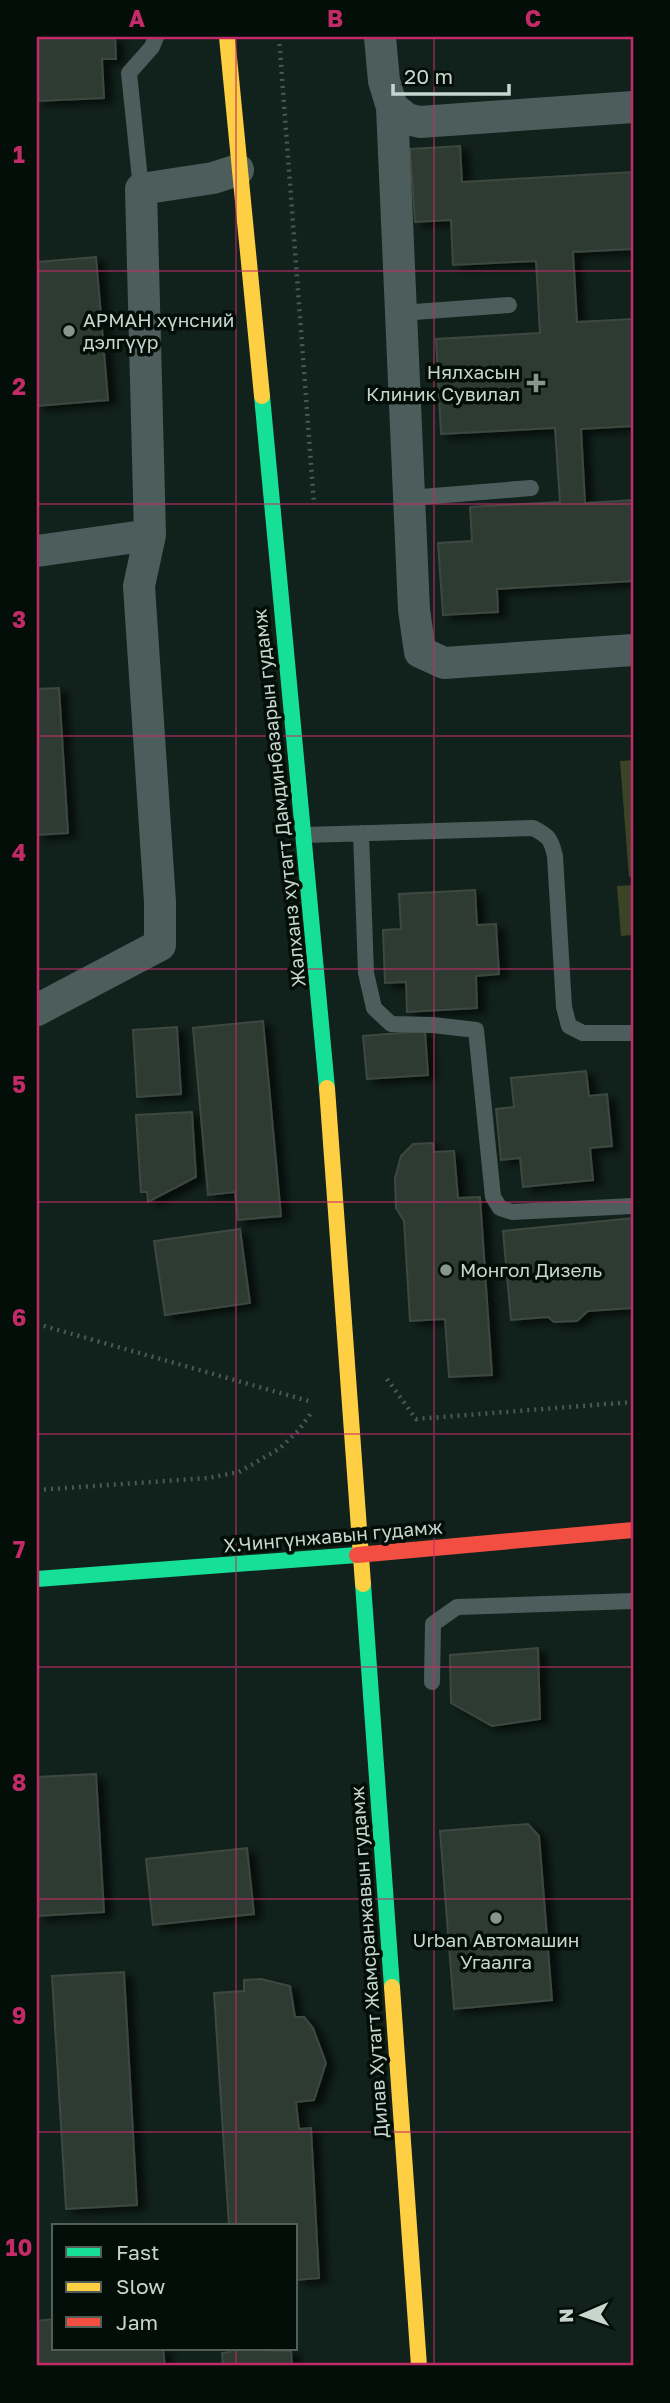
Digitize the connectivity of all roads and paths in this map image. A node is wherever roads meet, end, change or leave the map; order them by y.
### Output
1 (156, 37) edge
2 (227, 37) edge
3 (380, 37) edge
4 (392, 107) junction
5 (633, 107) edge
6 (238, 170) junction
7 (141, 189) junction
8 (509, 304) dead end
9 (401, 313) junction
10 (531, 488) dead end
11 (409, 498) junction
12 (150, 535) junction
13 (37, 551) edge
14 (633, 650) edge
15 (361, 833) junction
16 (305, 835) junction
17 (37, 1010) edge
18 (633, 1033) edge
19 (633, 1206) edge
20 (37, 1324) edge
21 (633, 1402) edge
22 (416, 1419) dead end
23 (37, 1490) edge
24 (633, 1530) edge
25 (360, 1555) junction
26 (37, 1580) edge
27 (633, 1601) edge
28 (432, 1682) dead end
29 (419, 2366) edge

1 - 7 lane
2 - 6 main road, Жалханз хутагт Дамдинбазарын гудамж
3 - 4 street
4 - 5 street
4 - 9 street
6 - 7 street
6 - 16 main road, Жалханз хутагт Дамдинбазарын гудамж
7 - 12 street
8 - 9 lane
9 - 11 street
10 - 11 lane
11 - 14 street
12 - 13 street
12 - 17 street
15 - 16 lane
15 - 18 lane
15 - 19 lane
16 - 25 main road, Жалханз хутагт Дамдинбазарын гудамж
20 - 23 path
21 - 22 path
24 - 25 main road, Х.Чингүнжавын гудамж
25 - 26 main road, Х.Чингүнжавын гудамж
25 - 29 main road, Дилав Хутагт Жамсранжавын гудамж
27 - 28 lane

